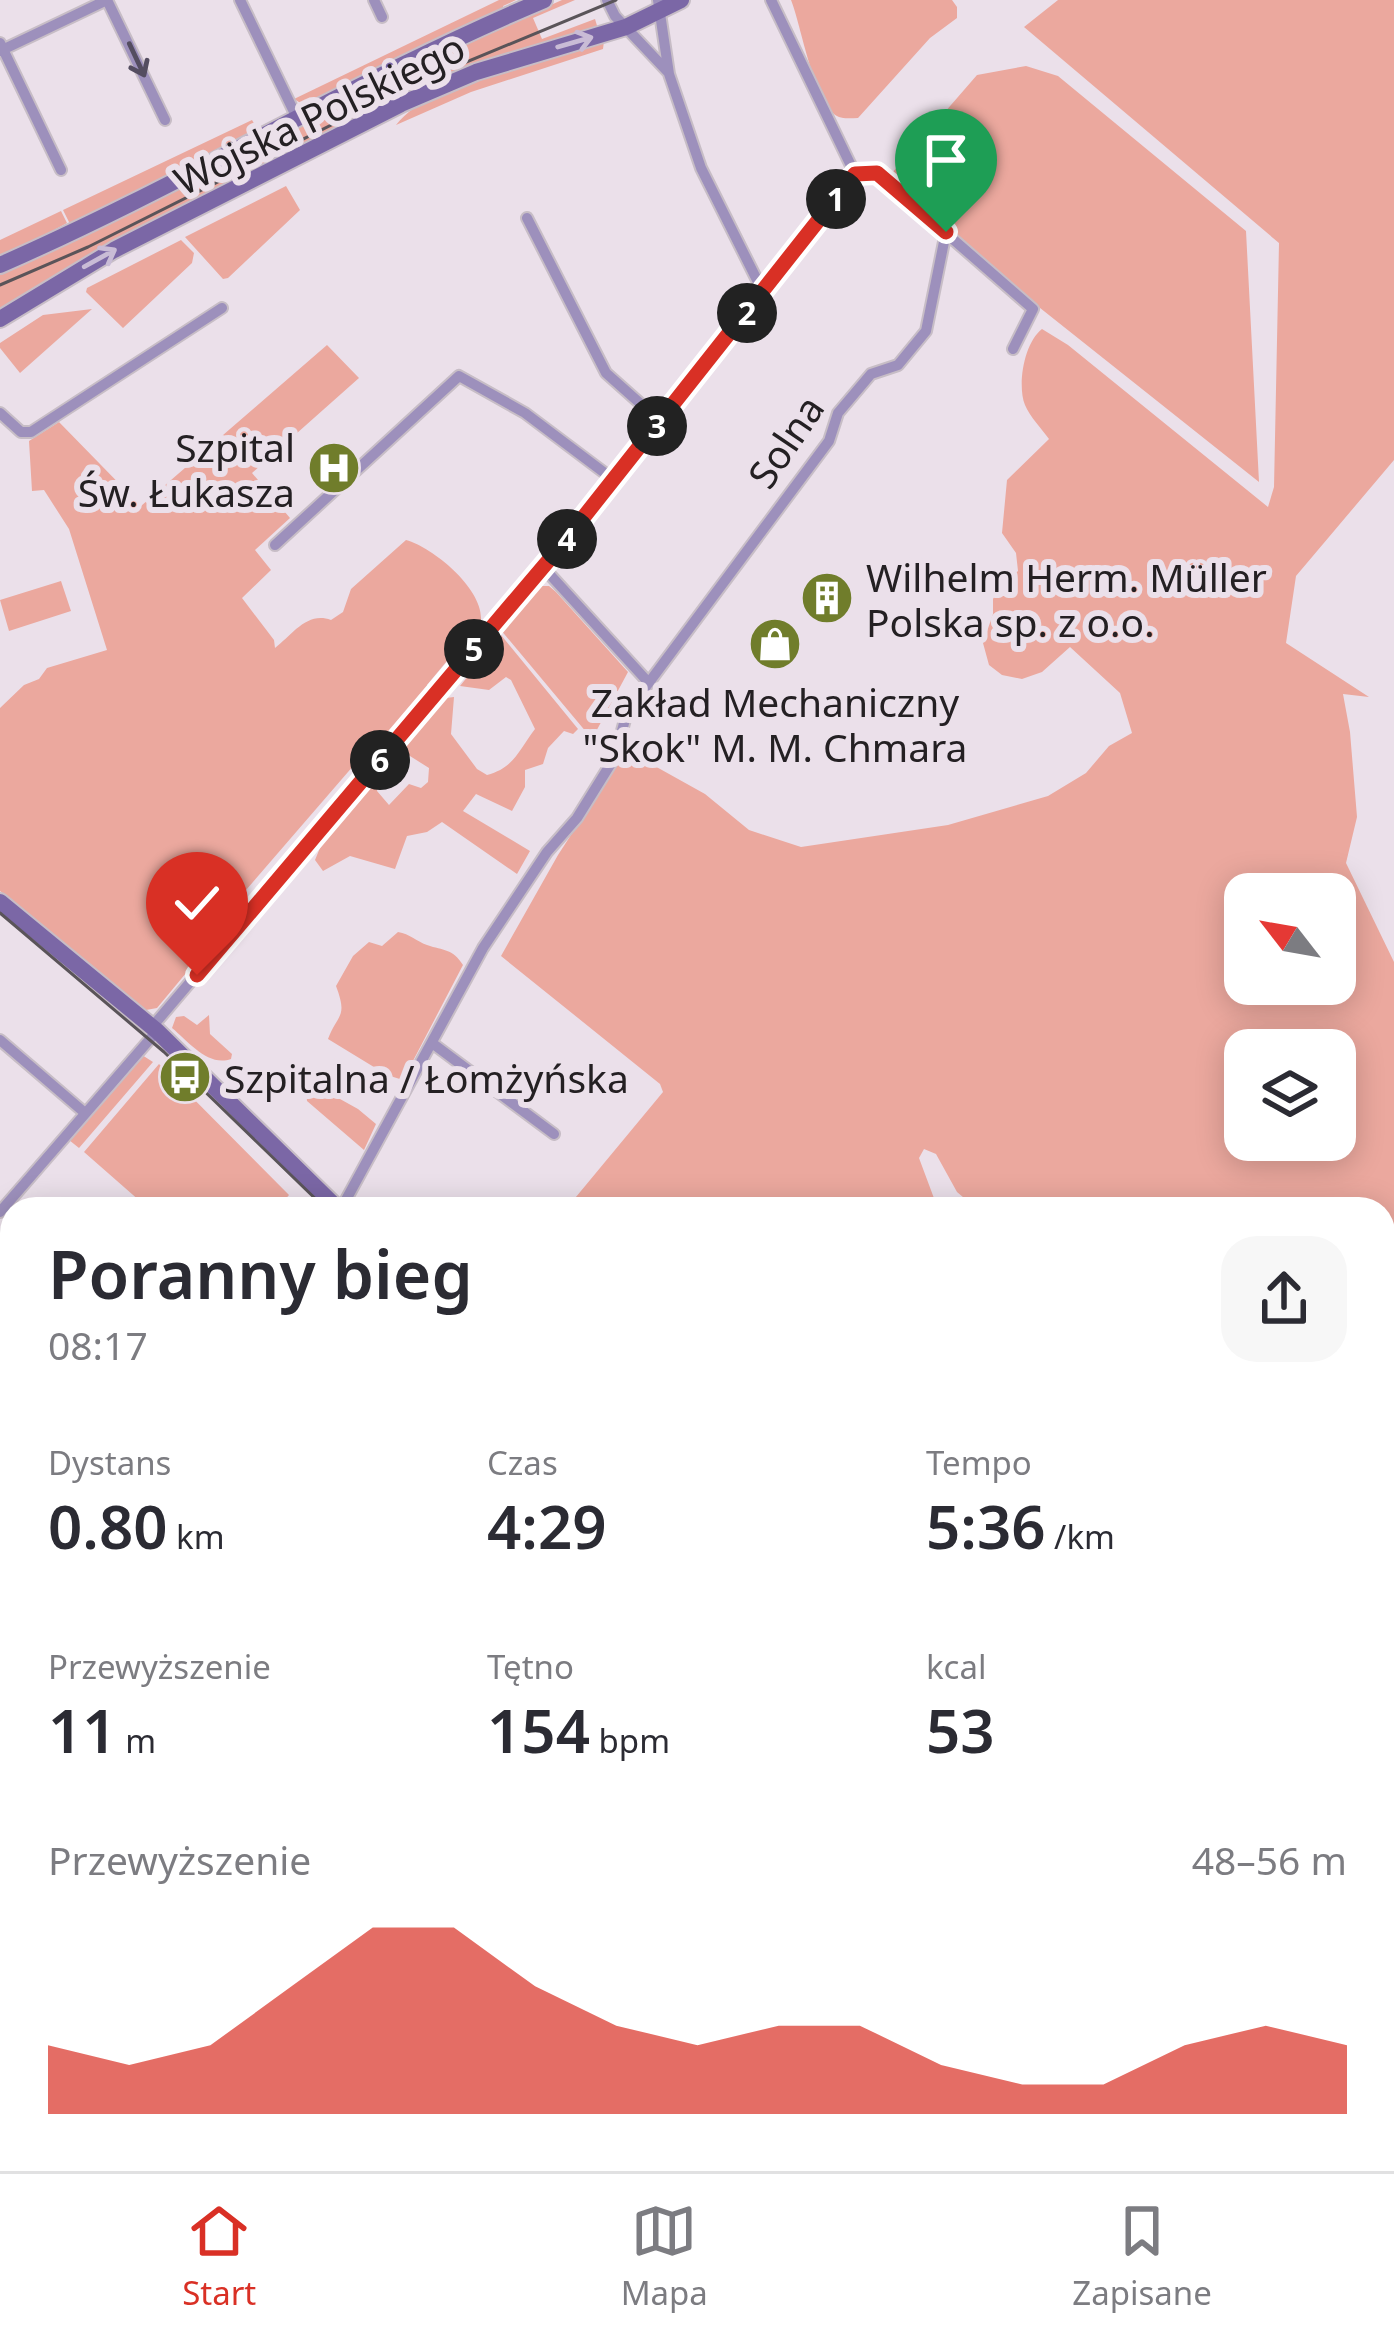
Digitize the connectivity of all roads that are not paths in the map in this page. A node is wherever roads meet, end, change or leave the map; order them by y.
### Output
1 (107, 0) edge
2 (240, 0) edge
3 (374, 0) edge
4 (544, 0) edge
5 (607, 0) edge
6 (681, 0) edge
7 (771, 0) edge
8 (658, 6) edge
9 (382, 16) dead end
10 (626, 27) junction
11 (1, 48) edge
12 (670, 74) junction
13 (165, 120) dead end
14 (298, 120) junction
15 (61, 170) dead end
16 (855, 174) junction
17 (526, 218) dead end
18 (946, 232) junction
19 (0, 265) edge
20 (763, 292) junction
21 (221, 308) dead end
22 (0, 319) edge
23 (1013, 349) dead end
24 (0, 412) edge
25 (661, 422) junction
26 (614, 480) junction
27 (275, 545) dead end
28 (543, 567) junction
29 (648, 682) junction
30 (0, 902) edge
31 (154, 1029) junction
32 (0, 1040) edge
33 (432, 1043) junction
34 (85, 1113) junction
35 (554, 1134) dead end
36 (9, 1197) edge
37 (328, 1197) edge
38 (347, 1197) edge

1 - 11 street
1 -> 13 street
2 - 14 street
3 - 9 street
4 - 14 street, Wojska Polskiego
5 - 10 street
6 - 8 street, Wojska Polskiego
7 - 16 street
8 - 10 street, Wojska Polskiego
8 - 12 street
10 - 12 street
22 -> 10 street, Wojska Polskiego
11 - 15 street
12 - 20 street
14 - 19 street, Wojska Polskiego
16 - 18 street
16 - 20 street
17 - 25 street
18 - 23 street
18 - 29 street, Solna
20 - 25 street
21 - 24 street
25 - 26 street
26 - 27 street
26 - 28 street
28 - 29 street
28 - 31 street
29 - 33 street, Solna
30 - 31 street
31 - 34 street
31 - 37 street
32 - 34 street
33 - 35 street
33 - 38 street, Solna
34 - 36 street

